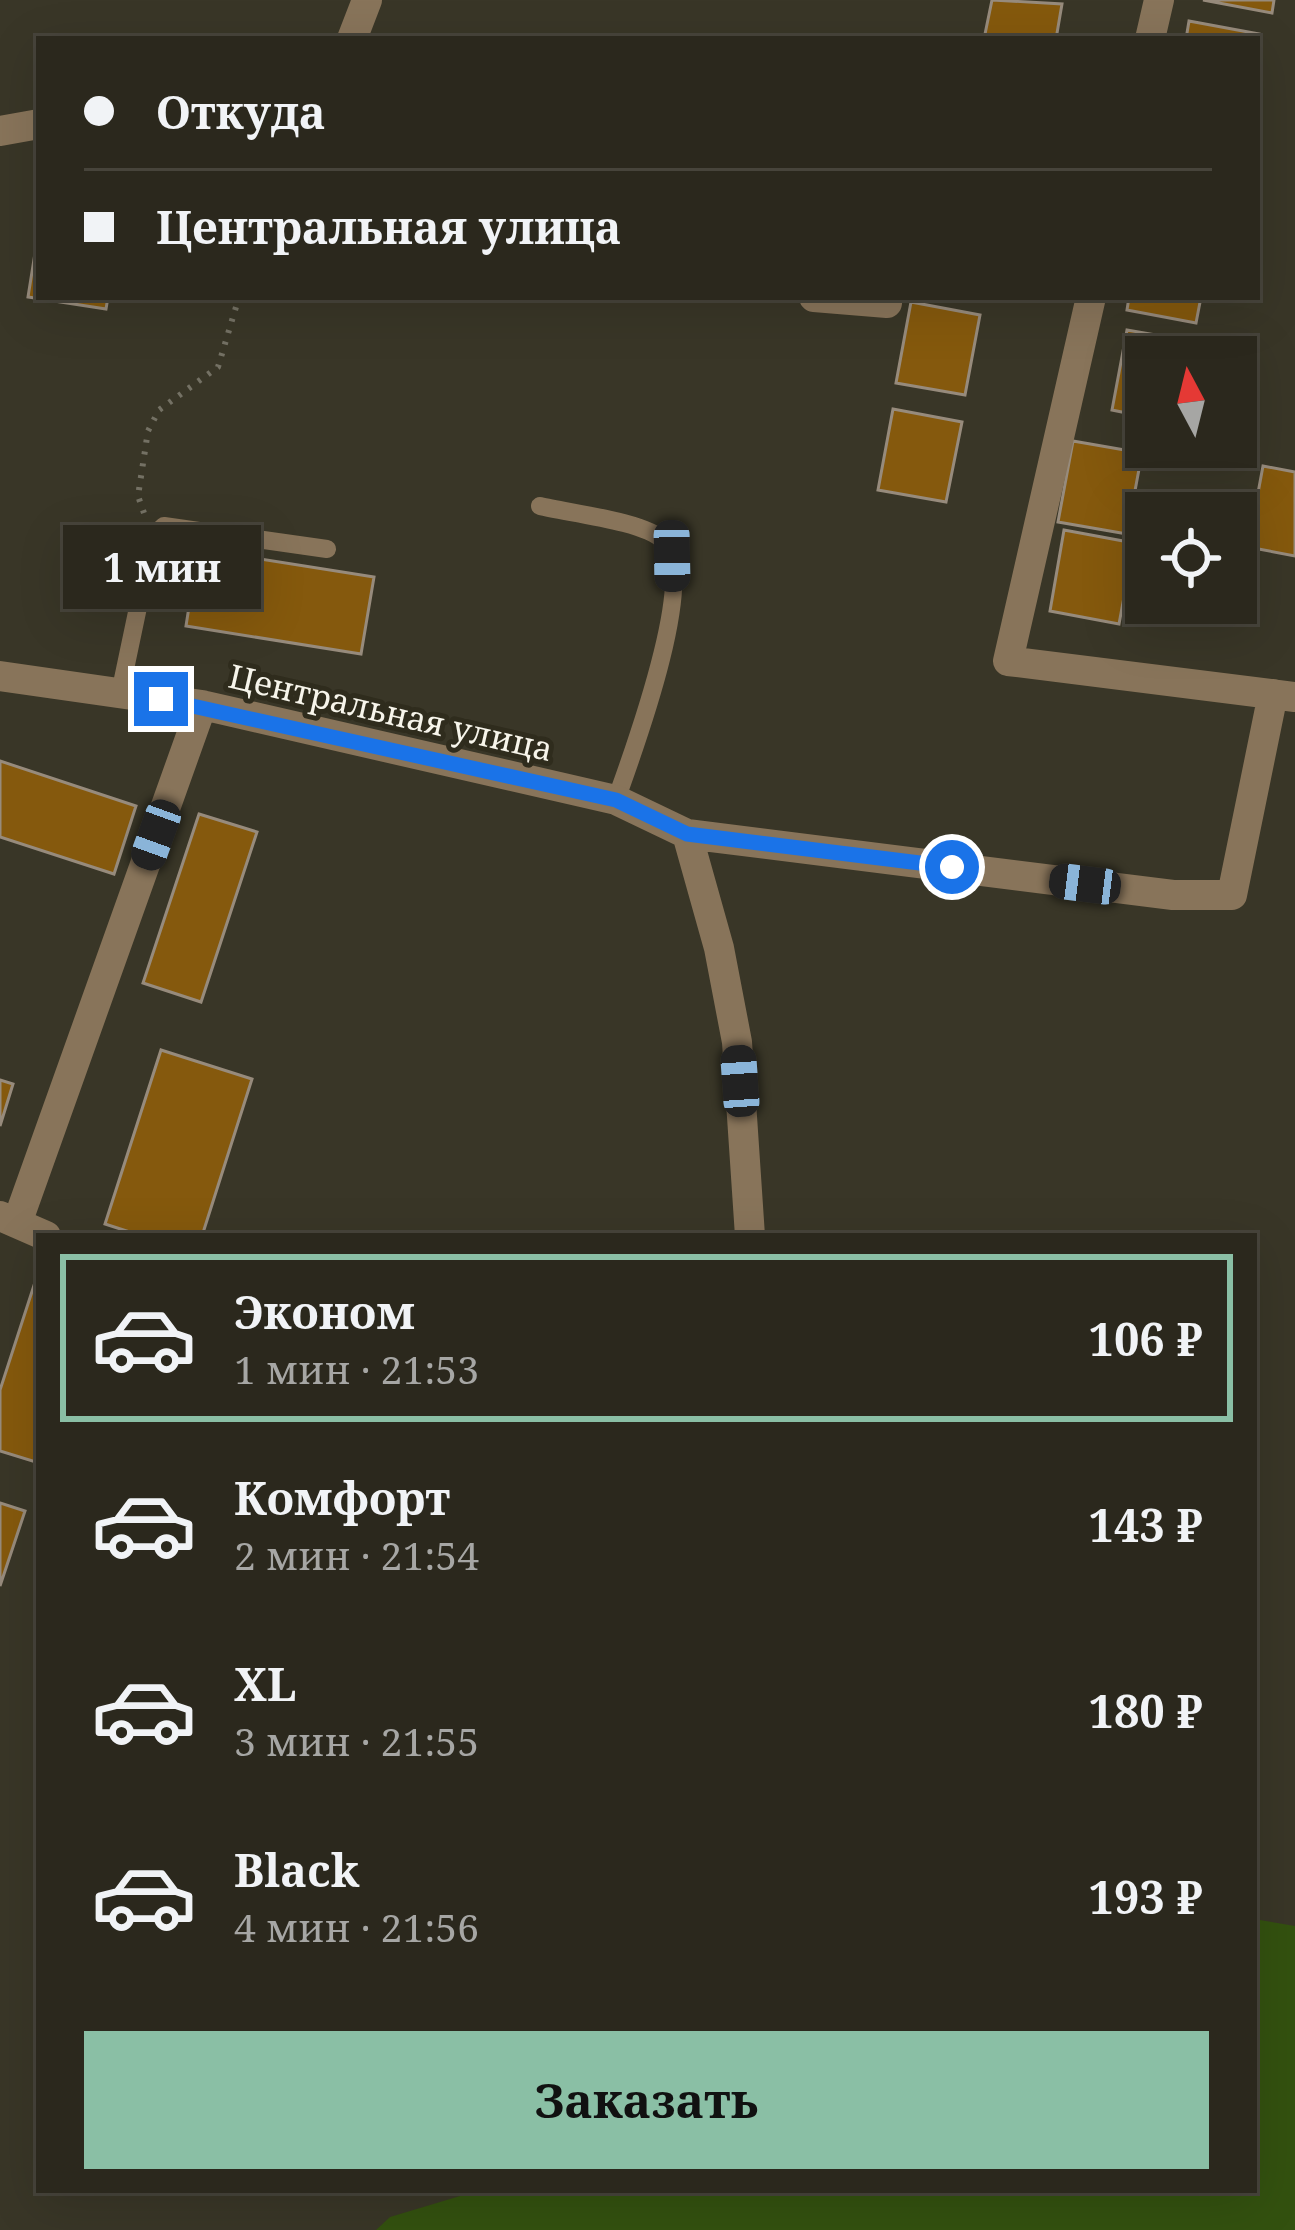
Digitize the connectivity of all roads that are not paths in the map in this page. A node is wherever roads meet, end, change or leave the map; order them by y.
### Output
1 (367, 0) edge
2 (1159, 0) edge
3 (353, 36) edge
4 (1151, 36) edge
5 (36, 124) edge
6 (0, 130) edge
7 (850, 300) edge
8 (1090, 300) edge
9 (887, 303) dead end
10 (540, 506) dead end
11 (327, 549) dead end
12 (0, 676) edge
13 (120, 693) junction
14 (1284, 696) edge
15 (202, 705) junction
16 (616, 800) junction
17 (687, 834) junction
18 (8, 1220) edge
19 (39, 1233) edge
20 (750, 1233) edge

1 - 3 street
2 - 4 street
5 - 6 street
7 - 9 street
8 - 14 street
10 - 16 lane
11 - 13 lane
12 - 13 street, Центральная улица
13 - 15 street, Центральная улица
14 - 17 street, Центральная улица
15 - 16 street, Центральная улица
15 - 18 street
16 - 17 street, Центральная улица
17 - 20 street
18 - 19 street

